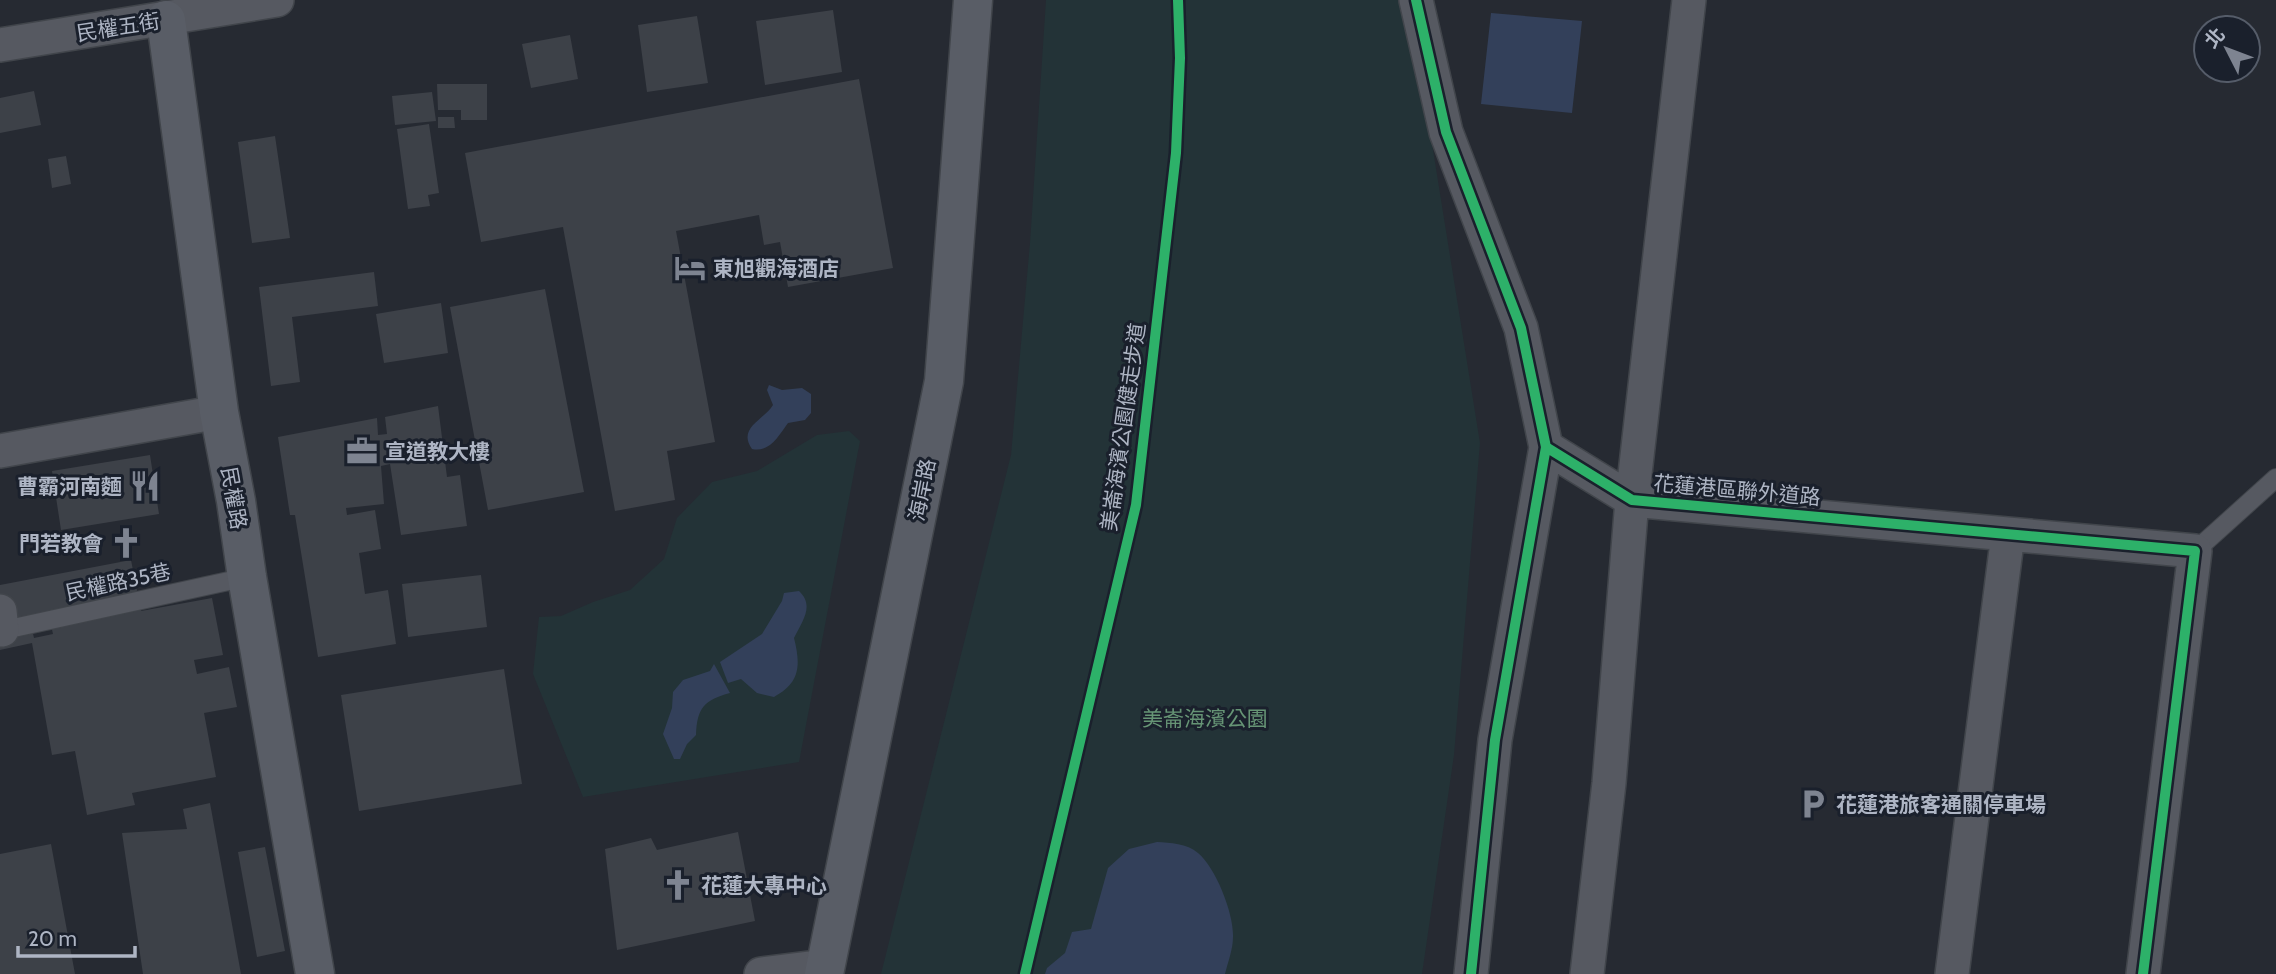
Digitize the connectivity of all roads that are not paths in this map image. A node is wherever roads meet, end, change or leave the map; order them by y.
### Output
1 (277, 0) edge
2 (974, 0) edge
3 (1416, 0) edge
4 (1689, 0) edge
5 (162, 7) edge
6 (0, 45) edge
7 (219, 412) junction
8 (1546, 447) junction
9 (0, 451) edge
10 (2276, 478) edge
11 (1632, 500) junction
12 (2008, 534) junction
13 (2195, 551) junction
14 (247, 577) junction
15 (1, 624) edge
16 (825, 970) edge
17 (315, 974) edge
18 (761, 974) edge
19 (1471, 974) edge
20 (1587, 974) edge
21 (1952, 974) edge
22 (2143, 974) edge

1 - 5 street, 民權五街
2 - 16 main road, 海岸路
3 - 8 street
4 - 11 street
5 - 6 street, 民權五街
5 - 7 main road, 民權路
7 - 9 street
7 - 14 main road, 民權路
8 - 11 street, 花蓮港區聯外道路
8 - 19 street
10 - 13 lane
11 - 12 street, 花蓮港區聯外道路
11 - 20 street
12 - 13 street, 花蓮港區聯外道路
12 - 21 street
13 - 22 street
14 - 15 lane, 民權路35巷
14 - 17 main road, 民權路
16 - 18 street

